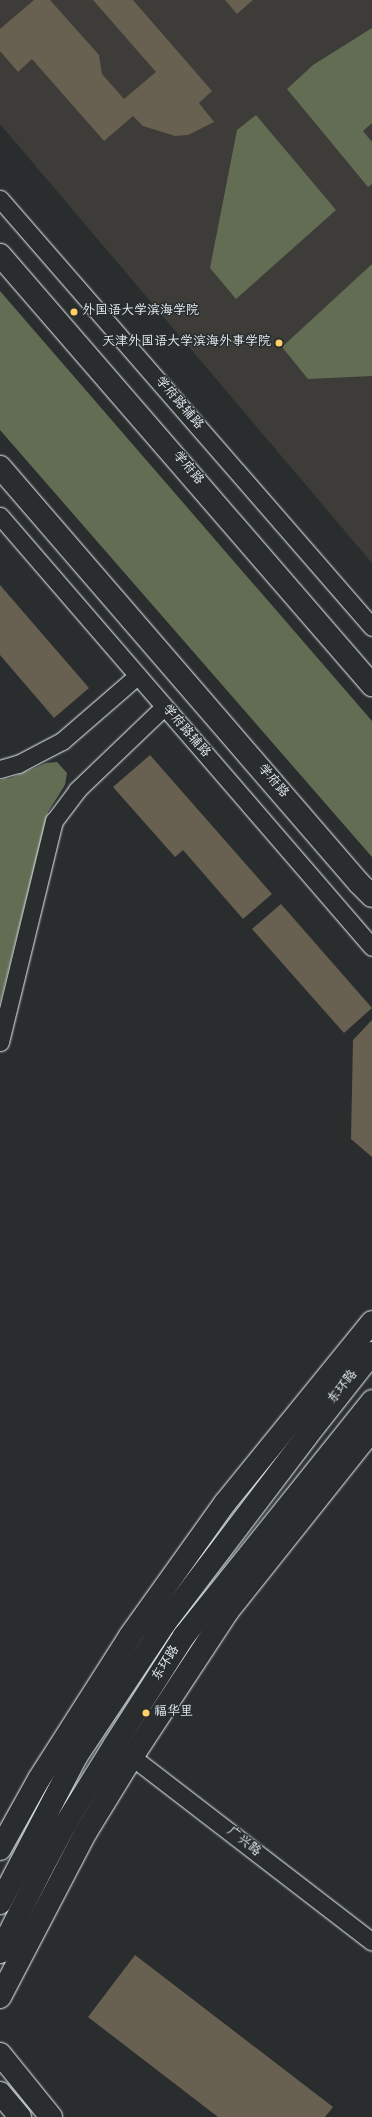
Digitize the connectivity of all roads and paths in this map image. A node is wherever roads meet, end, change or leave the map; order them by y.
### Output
1 (0, 199) edge
2 (0, 255) edge
3 (0, 467) edge
4 (0, 516) edge
5 (372, 628) edge
6 (137, 676) junction
7 (372, 685) edge
8 (164, 707) junction
9 (0, 769) edge
10 (368, 890) edge
11 (372, 903) edge
12 (372, 946) edge
13 (0, 1042) edge
14 (372, 1322) edge
15 (372, 1353) edge
16 (372, 1401) edge
17 (372, 1430) edge
18 (115, 1744) junction
19 (132, 1757) junction
20 (0, 1849) edge
21 (0, 1903) edge
22 (372, 1942) edge
23 (0, 1952) edge
24 (0, 1997) edge
25 (0, 2054) edge
26 (0, 2093) edge
27 (20, 2117) edge
28 (51, 2117) edge

1 - 5 street, 学府路辅路
2 - 7 main road, 学府路
3 - 10 main road, 学府路
4 - 6 street, 学府路辅路
6 - 8 street, 学府路辅路
6 - 9 street
8 - 12 street, 学府路辅路
8 - 13 street
10 - 11 main road, 学府路
14 - 20 main road
15 - 21 main road, 东环路
16 - 18 main road, 东环路
17 - 19 main road
18 - 19 street, 广兴路
18 - 23 main road, 东环路
19 - 22 street, 广兴路
19 - 24 main road
25 - 28 main road
26 - 27 main road

